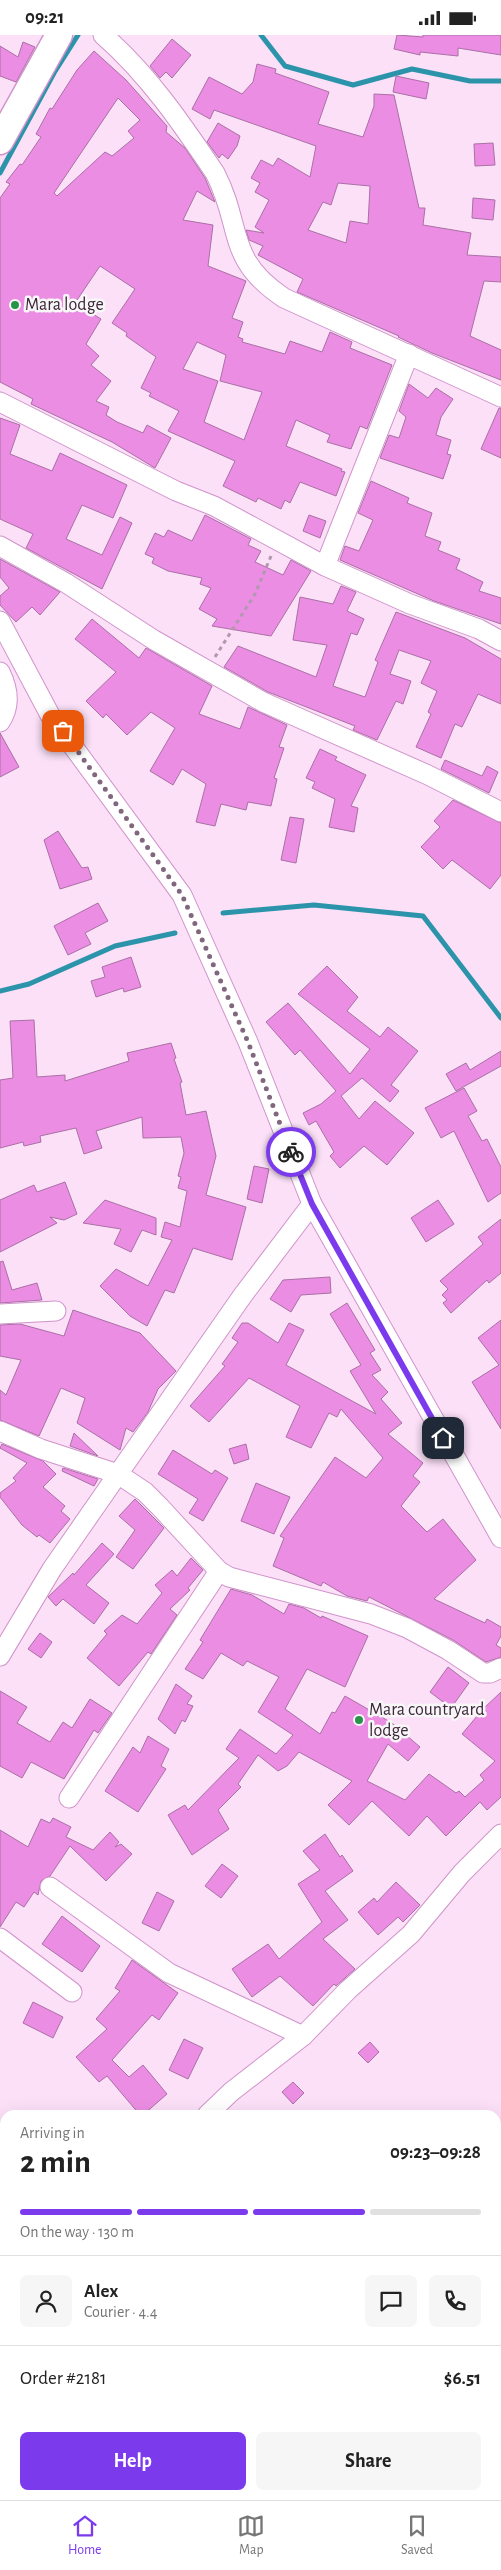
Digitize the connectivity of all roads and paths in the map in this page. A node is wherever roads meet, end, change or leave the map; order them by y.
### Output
1 (59, 35) edge
2 (103, 35) edge
3 (0, 141) edge
4 (410, 354) junction
5 (501, 397) edge
6 (0, 403) edge
7 (275, 541) junction
8 (0, 546) edge
9 (324, 566) junction
10 (0, 621) edge
11 (501, 641) edge
12 (208, 669) junction
13 (0, 672) edge
14 (0, 722) edge
15 (501, 812) edge
16 (312, 1204) junction
17 (56, 1311) dead end
18 (0, 1313) edge
19 (0, 1431) edge
20 (118, 1474) junction
21 (501, 1538) edge
22 (219, 1571) junction
23 (0, 1656) edge
24 (501, 1667) edge
25 (69, 1798) dead end
26 (501, 1834) edge
27 (50, 1887) dead end
28 (0, 1938) edge
29 (72, 1992) dead end
30 (303, 2036) junction
31 (212, 2110) edge

1 - 3 street
2 - 4 street
4 - 5 street
4 - 9 street
6 - 7 street
7 - 9 street
7 - 12 path
8 - 12 street
9 - 11 street
10 - 16 street
12 - 15 street
13 - 14 street
16 - 20 street
16 - 21 street
17 - 18 street
19 - 20 street
20 - 22 street
20 - 23 street
22 - 24 street
22 - 25 street
26 - 30 street
27 - 30 street
28 - 29 street
30 - 31 street

